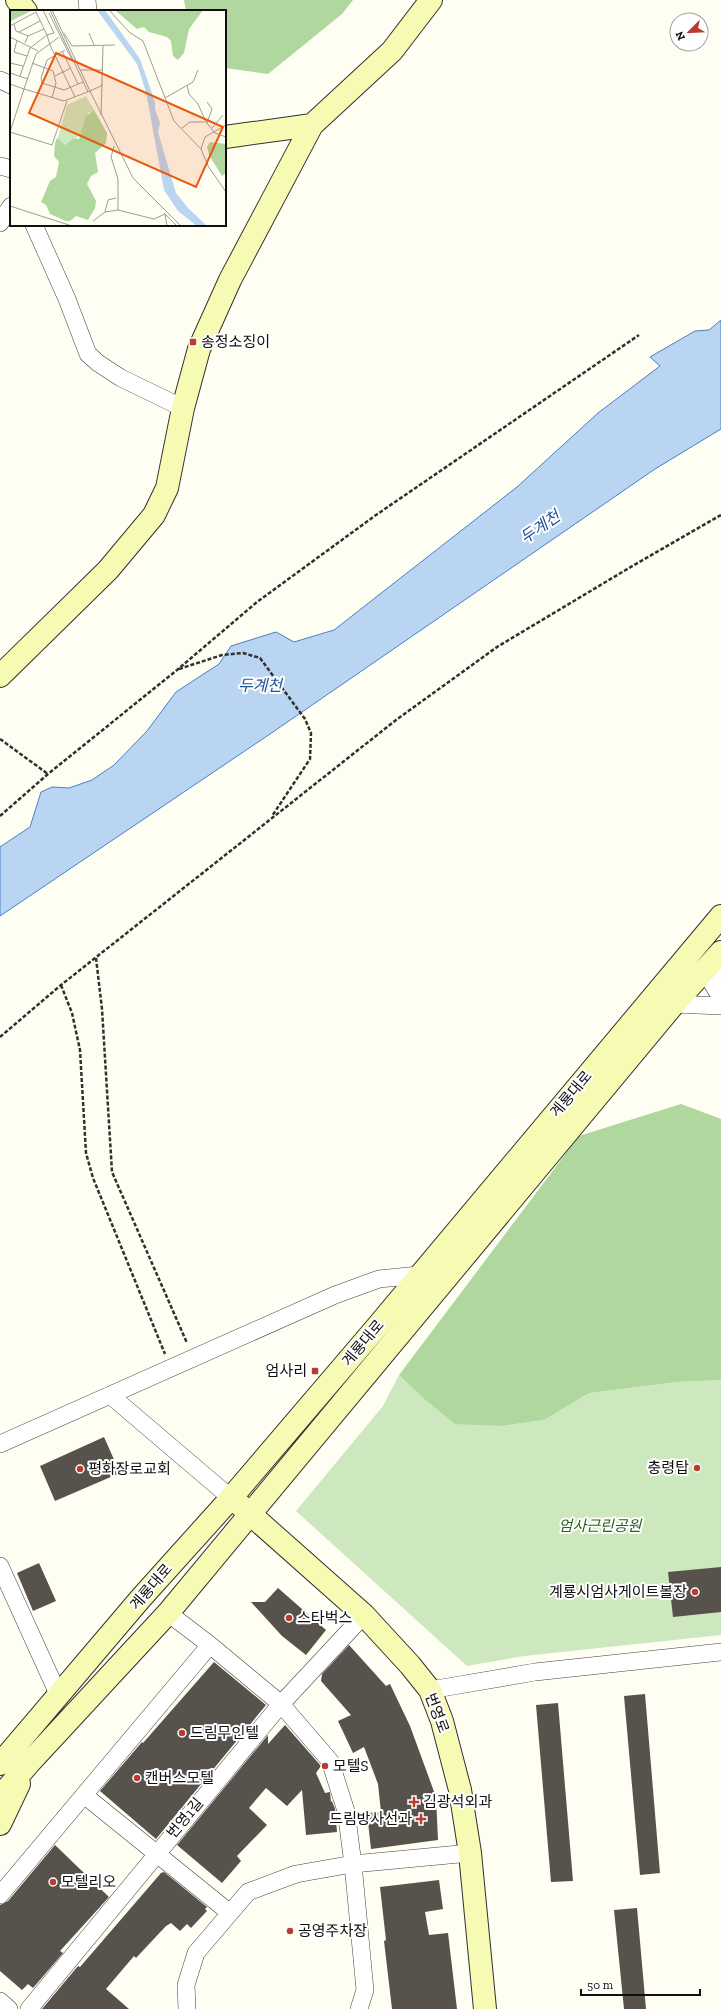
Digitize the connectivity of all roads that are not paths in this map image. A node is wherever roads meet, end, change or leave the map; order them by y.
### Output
1 (17, 0) edge
2 (87, 0) edge
3 (431, 0) edge
4 (25, 10) edge
5 (88, 10) edge
6 (0, 80) edge
7 (10, 85) edge
8 (312, 125) junction
9 (226, 137) edge
10 (0, 166) edge
11 (10, 169) edge
12 (10, 208) edge
13 (0, 223) edge
14 (34, 226) edge
15 (183, 408) junction
16 (0, 676) edge
17 (721, 916) edge
18 (718, 955) edge
19 (721, 998) edge
20 (674, 1004) junction
21 (721, 1006) edge
22 (419, 1275) junction
23 (110, 1395) junction
24 (0, 1444) edge
25 (231, 1498) junction
26 (250, 1515) junction
27 (0, 1566) edge
28 (168, 1613) junction
29 (364, 1614) junction
30 (210, 1645) junction
31 (721, 1652) edge
32 (430, 1690) junction
33 (59, 1696) junction
34 (281, 1704) junction
35 (30, 1762) junction
36 (0, 1764) edge
37 (84, 1795) junction
38 (0, 1797) edge
39 (0, 1824) edge
40 (156, 1853) junction
41 (470, 1853) junction
42 (353, 1864) junction
43 (0, 1895) edge
44 (230, 1913) junction
45 (0, 2001) edge
46 (9, 2009) edge
47 (29, 2009) edge
48 (187, 2009) edge
49 (359, 2009) edge
50 (485, 2009) edge

1 - 4 main road
2 - 5 street
3 - 8 main road
6 - 7 street
8 - 9 main road
8 - 15 main road
10 - 11 street
12 - 13 street
14 - 15 street
15 - 16 main road
17 - 22 main road, 계룡대로
18 - 19 street
18 - 20 main road, 계룡대로
20 - 21 street
20 - 26 main road, 계룡대로
22 - 23 street
22 - 25 main road, 계룡대로
23 - 24 street
23 - 25 street
25 - 26 main road, 번영로
25 - 33 main road, 계룡대로
26 - 28 main road, 계룡대로
26 - 29 main road, 번영로
27 - 33 street
28 - 30 street
28 - 35 main road, 계룡대로
29 - 32 main road, 번영로
29 - 34 street, 번영1길
30 - 34 street
30 - 37 street
31 - 32 street
32 - 41 main road, 번영로
33 - 36 main road, 계룡대로
34 - 40 street, 번영1길
34 - 42 street
35 - 38 main road, 계룡대로
35 - 39 main road
37 - 40 street
37 - 43 street
40 - 44 street
40 - 47 street, 번영1길
41 - 42 street
41 - 50 main road, 번영로
42 - 44 street
42 - 49 street
44 - 48 street
45 - 46 street

